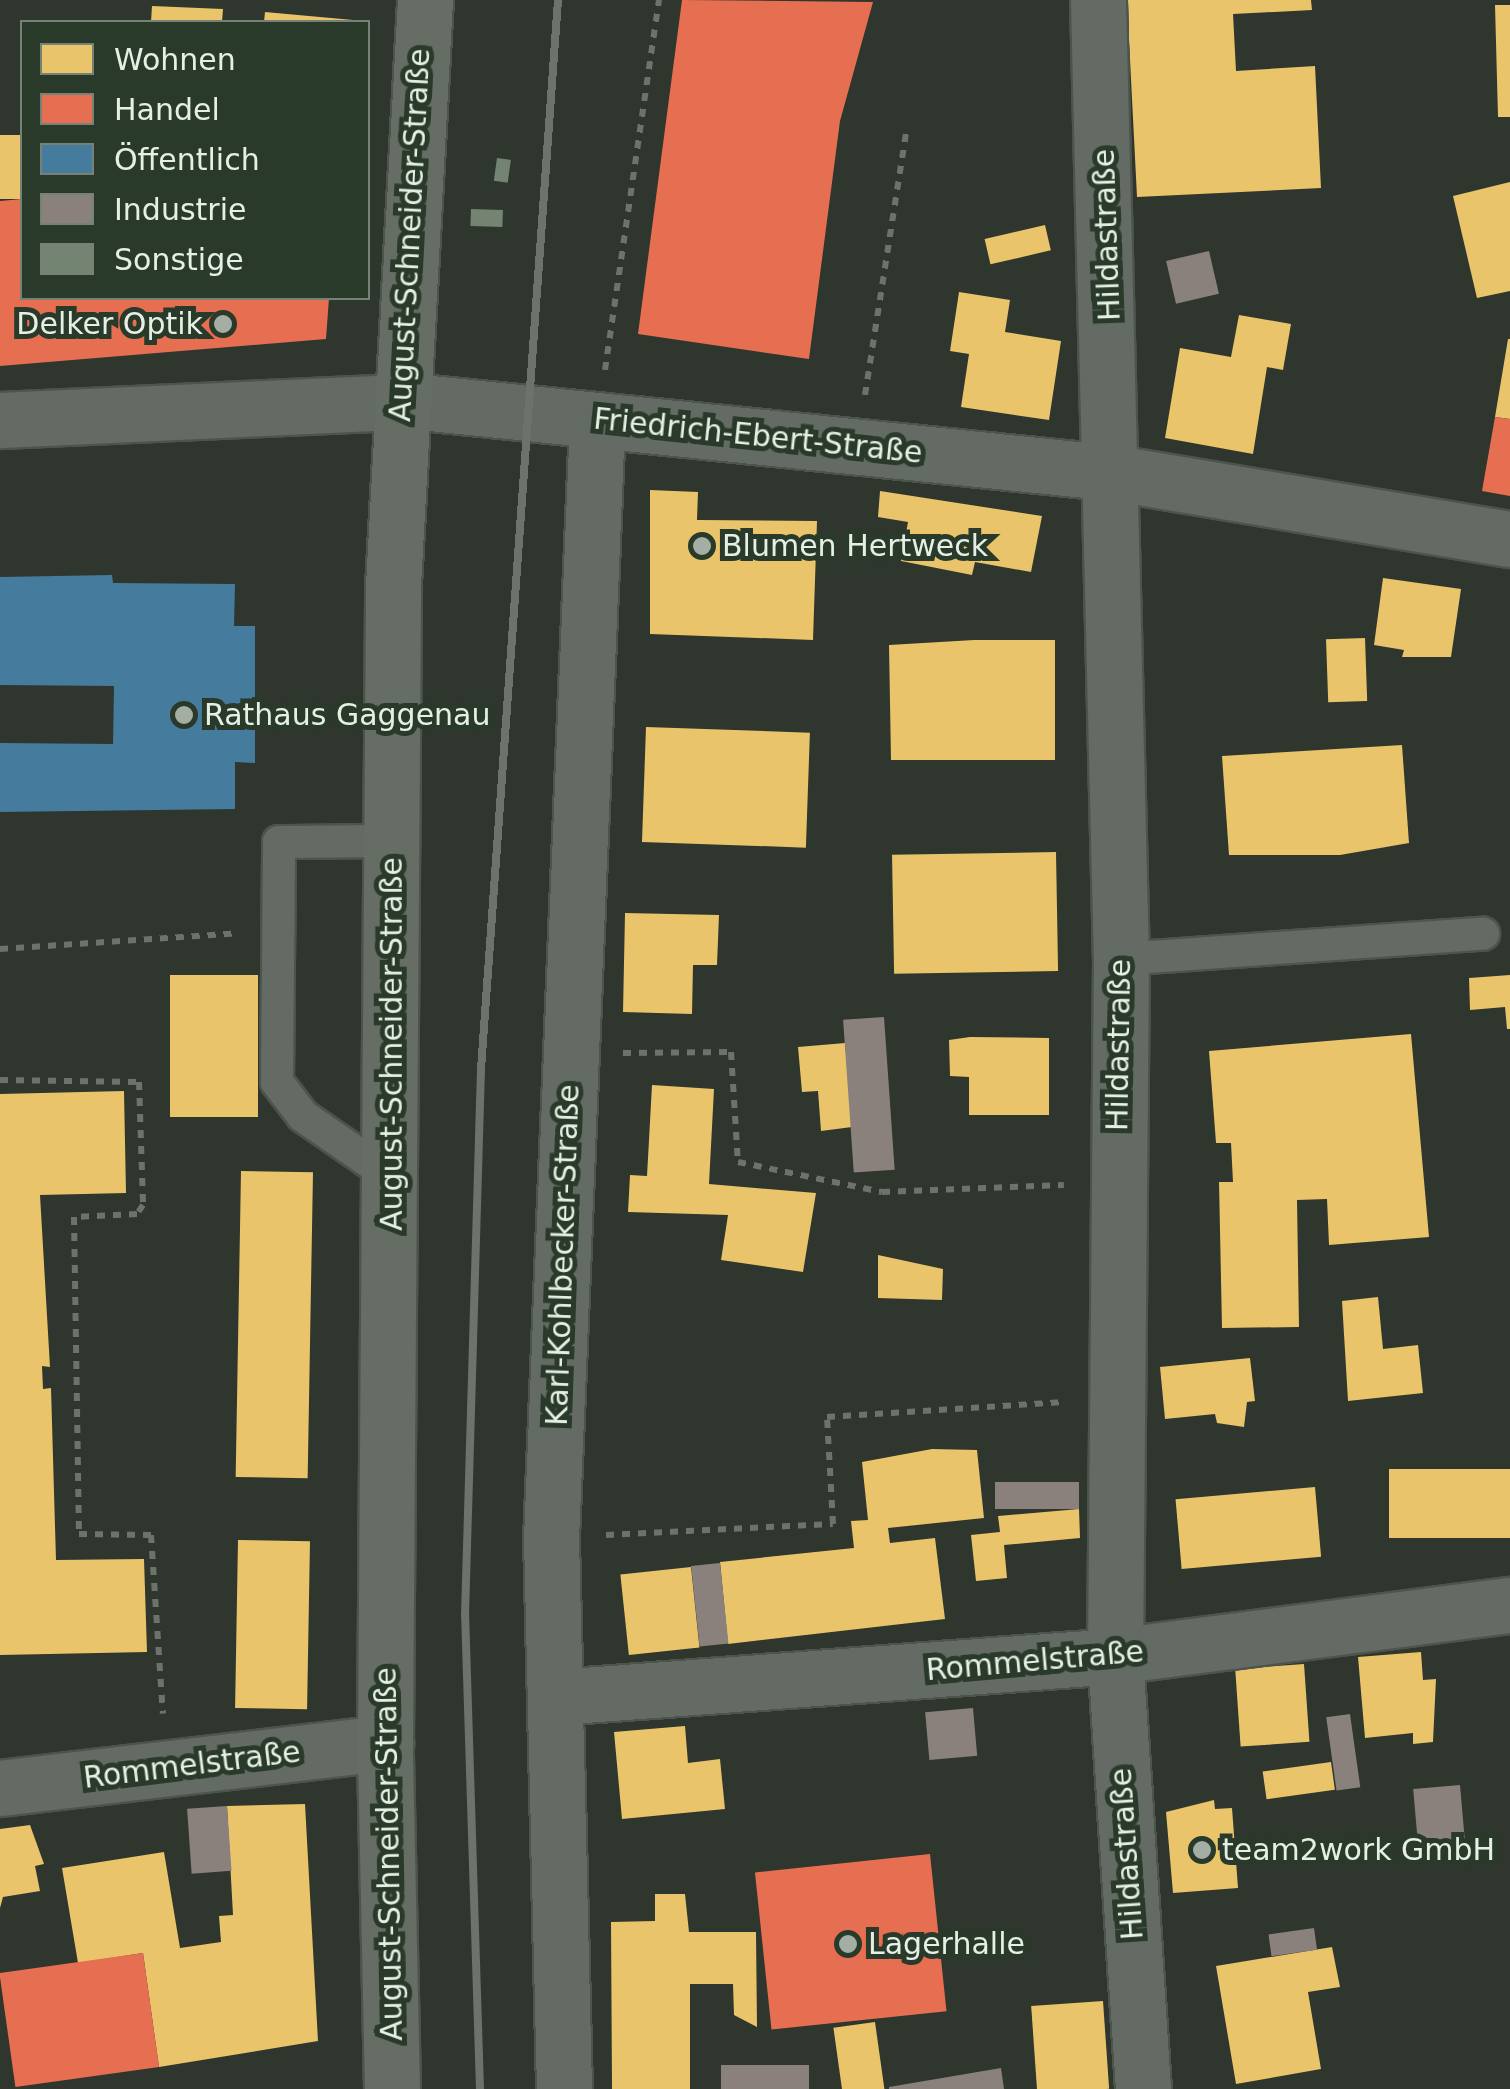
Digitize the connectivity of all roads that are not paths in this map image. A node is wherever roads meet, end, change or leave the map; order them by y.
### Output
1 (424, 0) edge
2 (1098, 0) edge
3 (399, 401) junction
4 (0, 420) edge
5 (597, 420) junction
6 (1115, 472) junction
7 (1510, 538) edge
8 (394, 842) junction
9 (1483, 934) dead end
10 (1121, 960) junction
11 (390, 1176) junction
12 (1510, 1605) edge
13 (1115, 1656) junction
14 (557, 1696) junction
15 (385, 1743) junction
16 (0, 1788) edge
17 (392, 2089) edge
18 (564, 2089) edge
19 (1142, 2089) edge

1 - 3 street, August-Schneider-Straße
2 - 6 street, Hildastraße
3 - 4 street, Friedrich-Ebert-Straße
3 - 5 street, Friedrich-Ebert-Straße
3 - 8 street, August-Schneider-Straße
5 - 6 street, Friedrich-Ebert-Straße
5 - 14 street, Karl-Kohlbecker-Straße
6 - 7 street, Friedrich-Ebert-Straße
6 - 10 street, Hildastraße
8 - 11 street, August-Schneider-Straße
8 - 11 lane
9 - 10 lane
10 - 13 street, Hildastraße
11 - 15 street, August-Schneider-Straße
12 - 13 street, Rommelstraße
13 - 14 street, Rommelstraße
13 - 19 street, Hildastraße
14 - 18 street, Karl-Kohlbecker-Straße
15 - 16 street, Rommelstraße
15 - 17 street, August-Schneider-Straße

